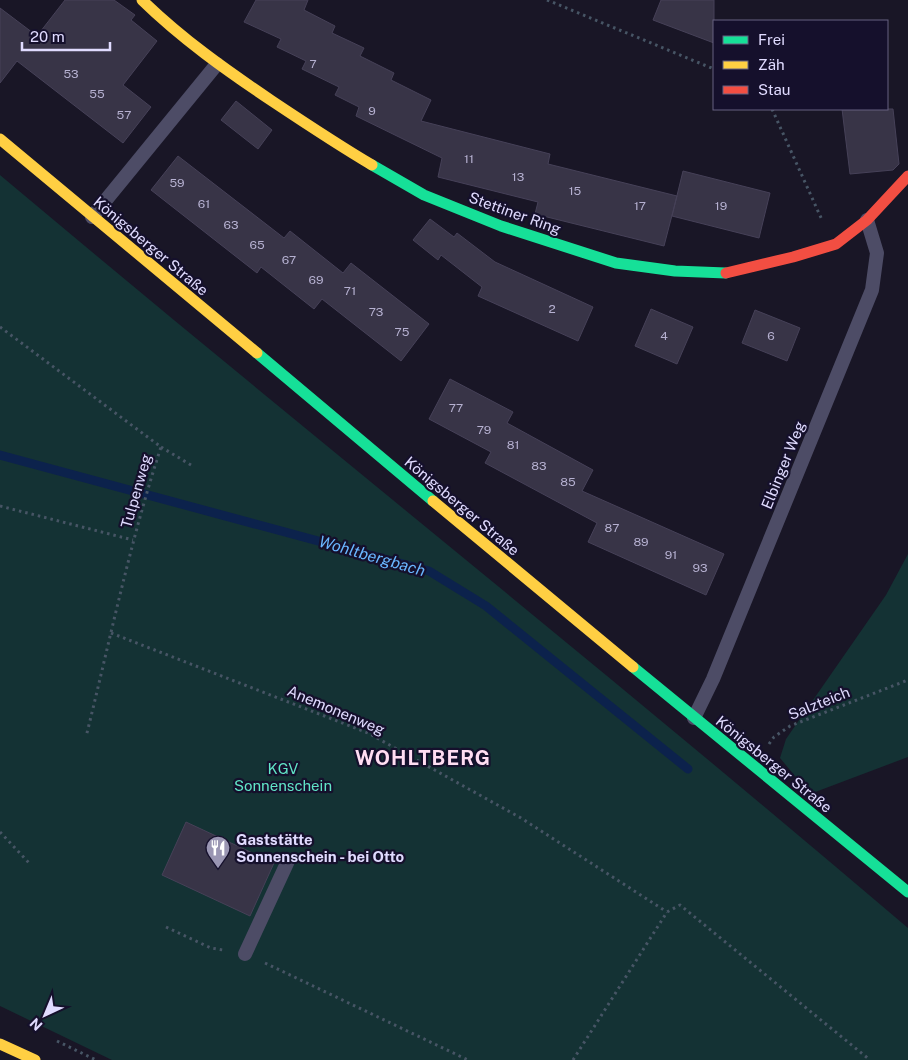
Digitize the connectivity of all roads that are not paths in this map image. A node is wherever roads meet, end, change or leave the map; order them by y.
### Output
1 (142, 0) edge
2 (217, 64) junction
3 (0, 139) edge
4 (908, 176) edge
5 (92, 217) junction
6 (867, 220) junction
7 (694, 718) junction
8 (288, 861) dead end
9 (908, 892) edge
10 (246, 954) road end
11 (0, 1044) edge
12 (35, 1060) edge

1 - 2 street, Stettiner Ring
2 - 5 lane
2 - 6 street, Stettiner Ring
3 - 5 street, Königsberger Straße
4 - 6 street, Stettiner Ring
5 - 7 street, Königsberger Straße
6 - 7 lane, Elbinger Weg
7 - 9 street, Königsberger Straße
8 - 10 lane
11 - 12 street

